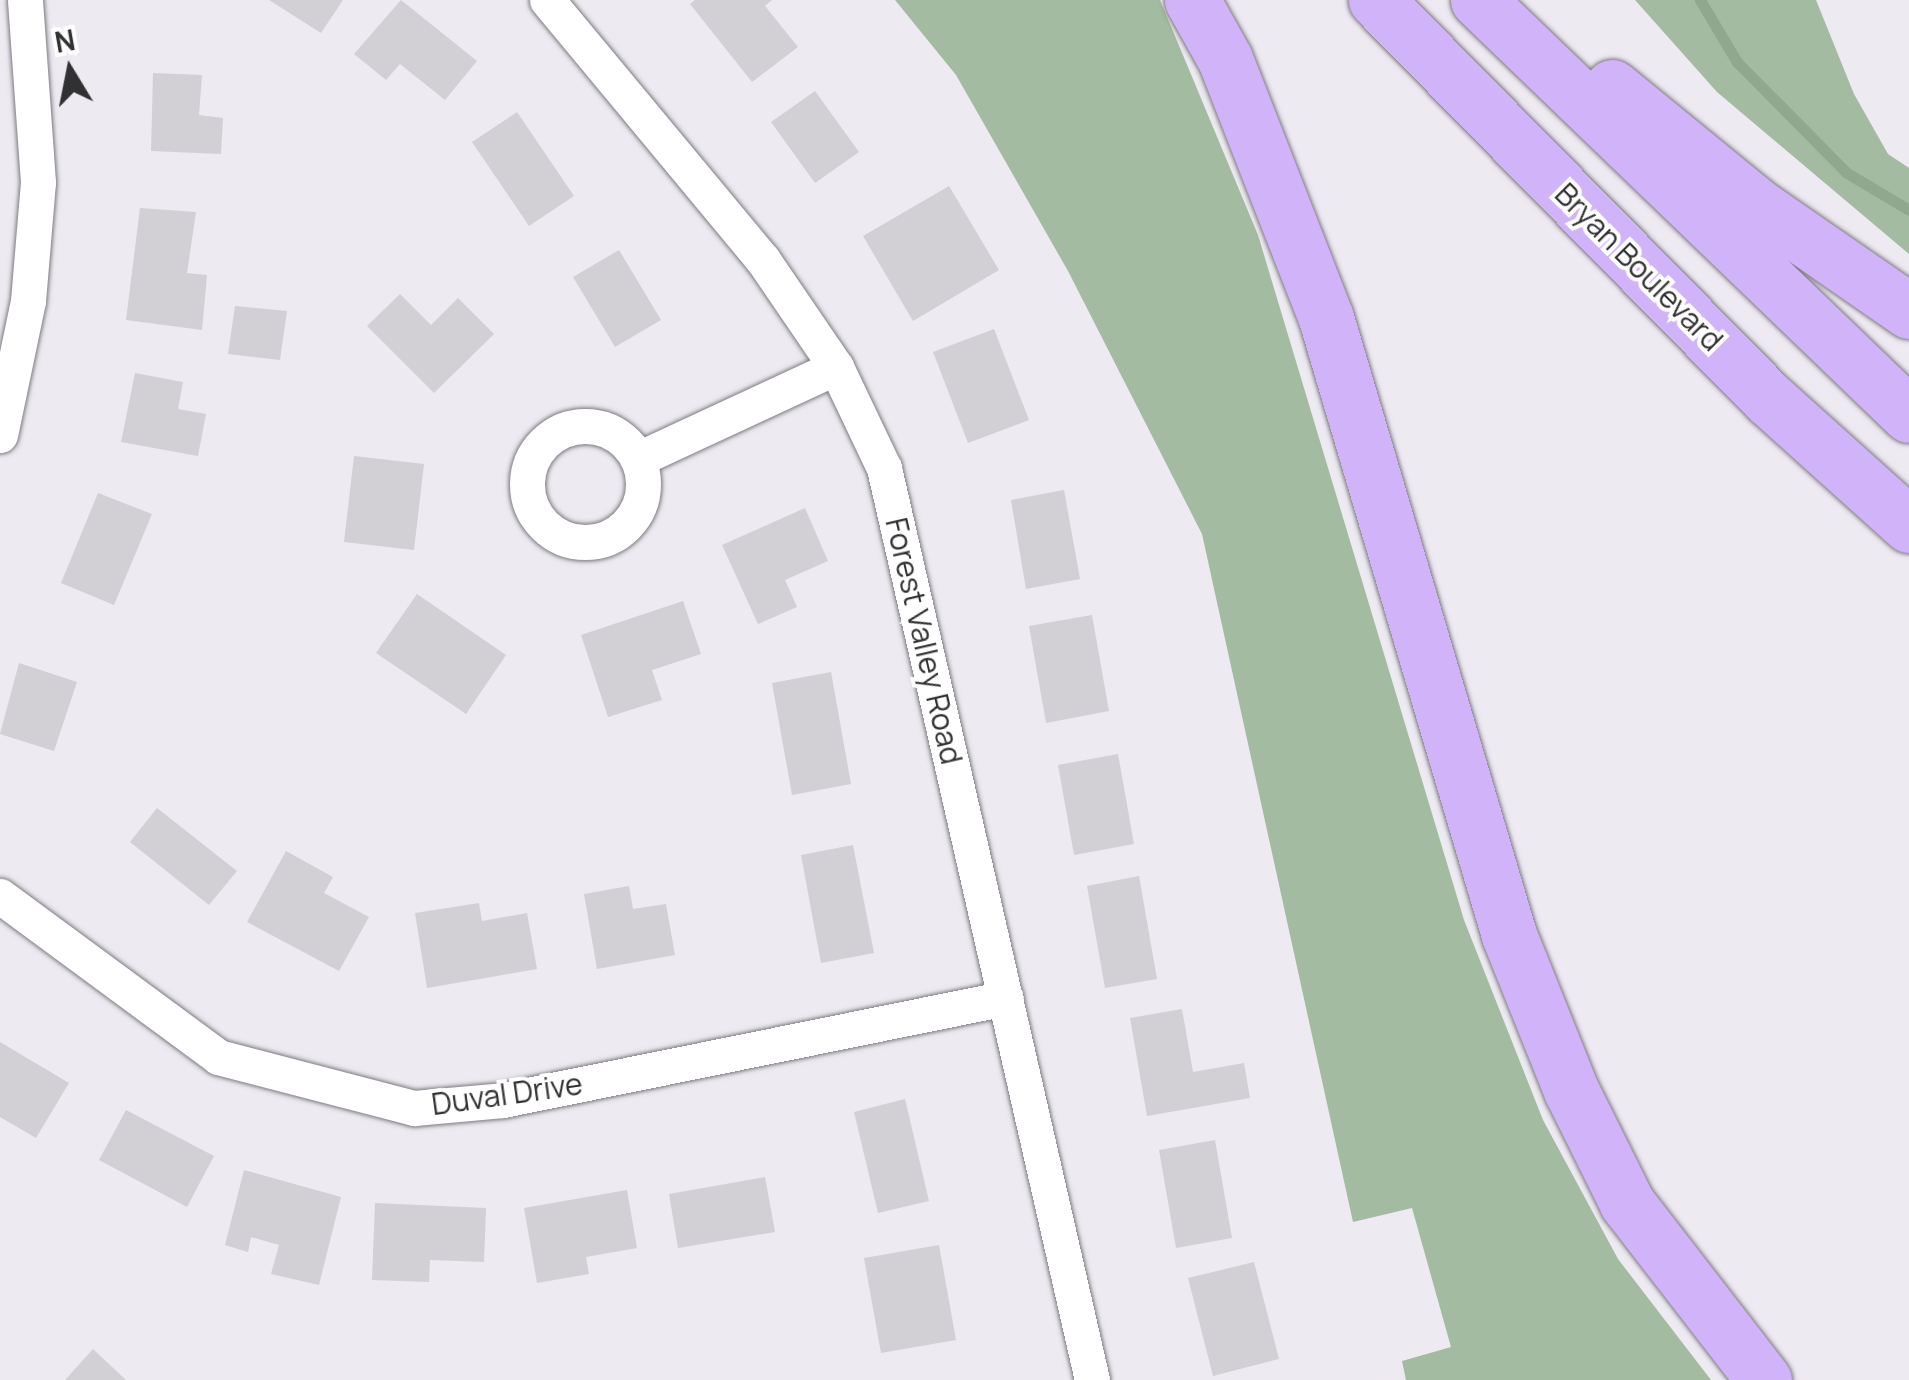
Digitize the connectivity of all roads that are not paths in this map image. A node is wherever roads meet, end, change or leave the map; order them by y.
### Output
1 (24, 0) edge
2 (546, 0) edge
3 (1192, 0) edge
4 (1376, 0) edge
5 (1480, 1) edge
6 (1909, 311) edge
7 (836, 367) junction
8 (1909, 415) edge
9 (0, 435) edge
10 (638, 459) dead end
11 (1909, 525) edge
12 (0, 896) edge
13 (1006, 998) junction
14 (1092, 1380) edge
15 (1764, 1380) edge

1 - 9 street
2 - 7 street, Forest Valley Road
3 - 15 highway
4 - 11 highway, Bryan Boulevard
5 - 6 highway
5 - 8 highway
7 - 10 street
7 - 13 street, Forest Valley Road
12 - 13 street, Duval Drive
13 - 14 street, Forest Valley Road

